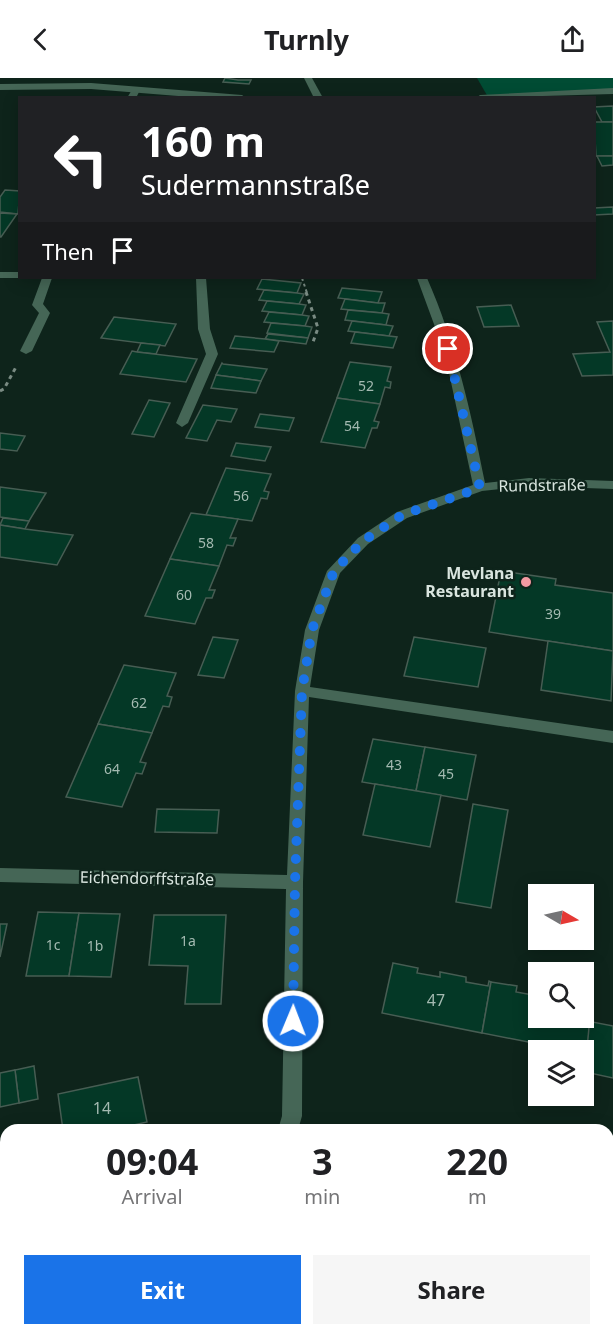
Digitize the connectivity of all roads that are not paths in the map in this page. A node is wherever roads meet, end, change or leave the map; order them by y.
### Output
1 (308, 78) edge
2 (0, 87) edge
3 (613, 91) edge
4 (134, 94) edge
5 (188, 96) edge
6 (318, 96) edge
7 (518, 96) edge
8 (0, 275) edge
9 (18, 275) edge
10 (47, 279) edge
11 (201, 279) edge
12 (422, 279) edge
13 (26, 351) road end
14 (182, 423) dead end
15 (613, 485) edge
16 (480, 488) junction
17 (302, 691) junction
18 (613, 737) edge
19 (0, 875) edge
20 (295, 882) junction
21 (290, 1124) edge

1 - 6 street
2 - 4 street
3 - 7 street
4 - 5 street
8 - 9 street
10 - 13 street
11 - 14 street
12 - 16 street
15 - 16 street, Rundstraße
16 - 17 street, Rundstraße
17 - 18 street
17 - 20 street, Rundstraße
19 - 20 street, Eichendorffstraße
20 - 21 street, Rundstraße

